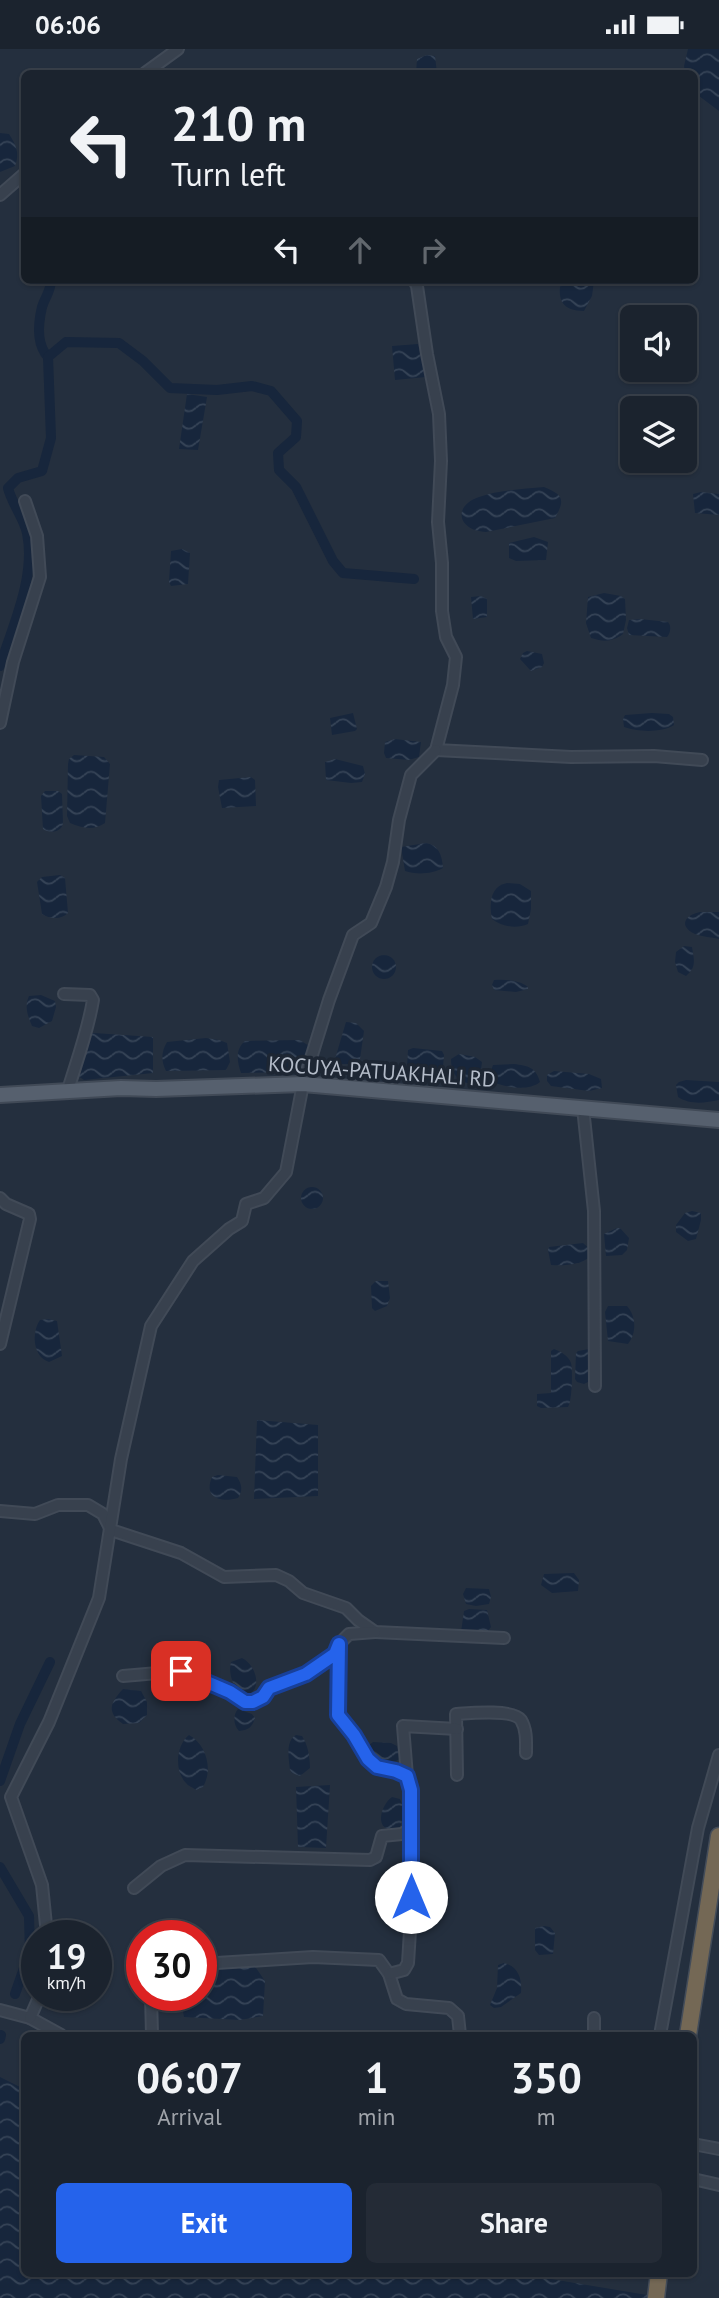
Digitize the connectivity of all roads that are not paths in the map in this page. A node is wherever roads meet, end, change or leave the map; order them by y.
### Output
1 (178, 49) edge
2 (149, 70) edge
3 (21, 177) edge
4 (0, 195) edge
5 (416, 284) edge
6 (25, 501) dead end
7 (0, 723) edge
8 (436, 750) junction
9 (702, 760) dead end
10 (64, 995) dead end
11 (303, 1084) junction
12 (68, 1090) junction
13 (0, 1095) edge
14 (583, 1108) junction
15 (719, 1120) edge
16 (0, 1198) edge
17 (0, 1344) edge
18 (595, 1386) dead end
19 (0, 1511) edge
20 (111, 1530) junction
21 (376, 1632) junction
22 (504, 1639) dead end
23 (339, 1644) junction
24 (122, 1676) dead end
25 (457, 1729) junction
26 (526, 1753) dead end
27 (719, 1755) edge
28 (457, 1775) dead end
29 (407, 1776) junction
30 (410, 1829) junction
31 (719, 1836) edge
32 (135, 1888) dead end
33 (46, 1920) edge
34 (217, 1963) edge
35 (389, 1974) junction
36 (0, 2010) edge
37 (33, 2011) edge
38 (151, 2011) edge
39 (30, 2018) junction
40 (594, 2018) dead end
41 (56, 2032) edge
42 (152, 2032) edge
43 (460, 2032) edge
44 (594, 2032) edge
45 (661, 2032) edge
46 (688, 2032) edge
47 (697, 2145) edge
48 (719, 2149) edge
49 (697, 2180) edge
50 (719, 2185) edge
51 (659, 2277) edge
52 (656, 2298) edge

1 - 2 street
3 - 4 street
5 - 8 street
6 - 7 street
8 - 9 street
8 - 11 street
10 - 12 street
11 - 12 main road, KOCUYA-PATUAKHALI RD
11 - 14 main road, KOCUYA-PATUAKHALI RD
11 - 20 street
12 - 13 main road, KOCUYA-PATUAKHALI RD
14 - 15 main road, KOCUYA-PATUAKHALI RD
14 - 18 street
16 - 17 street
19 - 20 street
20 - 21 street
20 - 33 street
21 - 22 street
21 - 23 street
23 - 24 street
23 - 29 street
25 - 26 street
25 - 28 street
25 - 29 street
27 - 45 street
29 - 30 street
30 - 32 street
30 - 35 street
31 - 46 highway
34 - 35 street
35 - 43 street
36 - 39 street
37 - 39 street
38 - 42 street
39 - 41 street
40 - 44 street
47 - 48 street
49 - 50 street
51 - 52 highway

